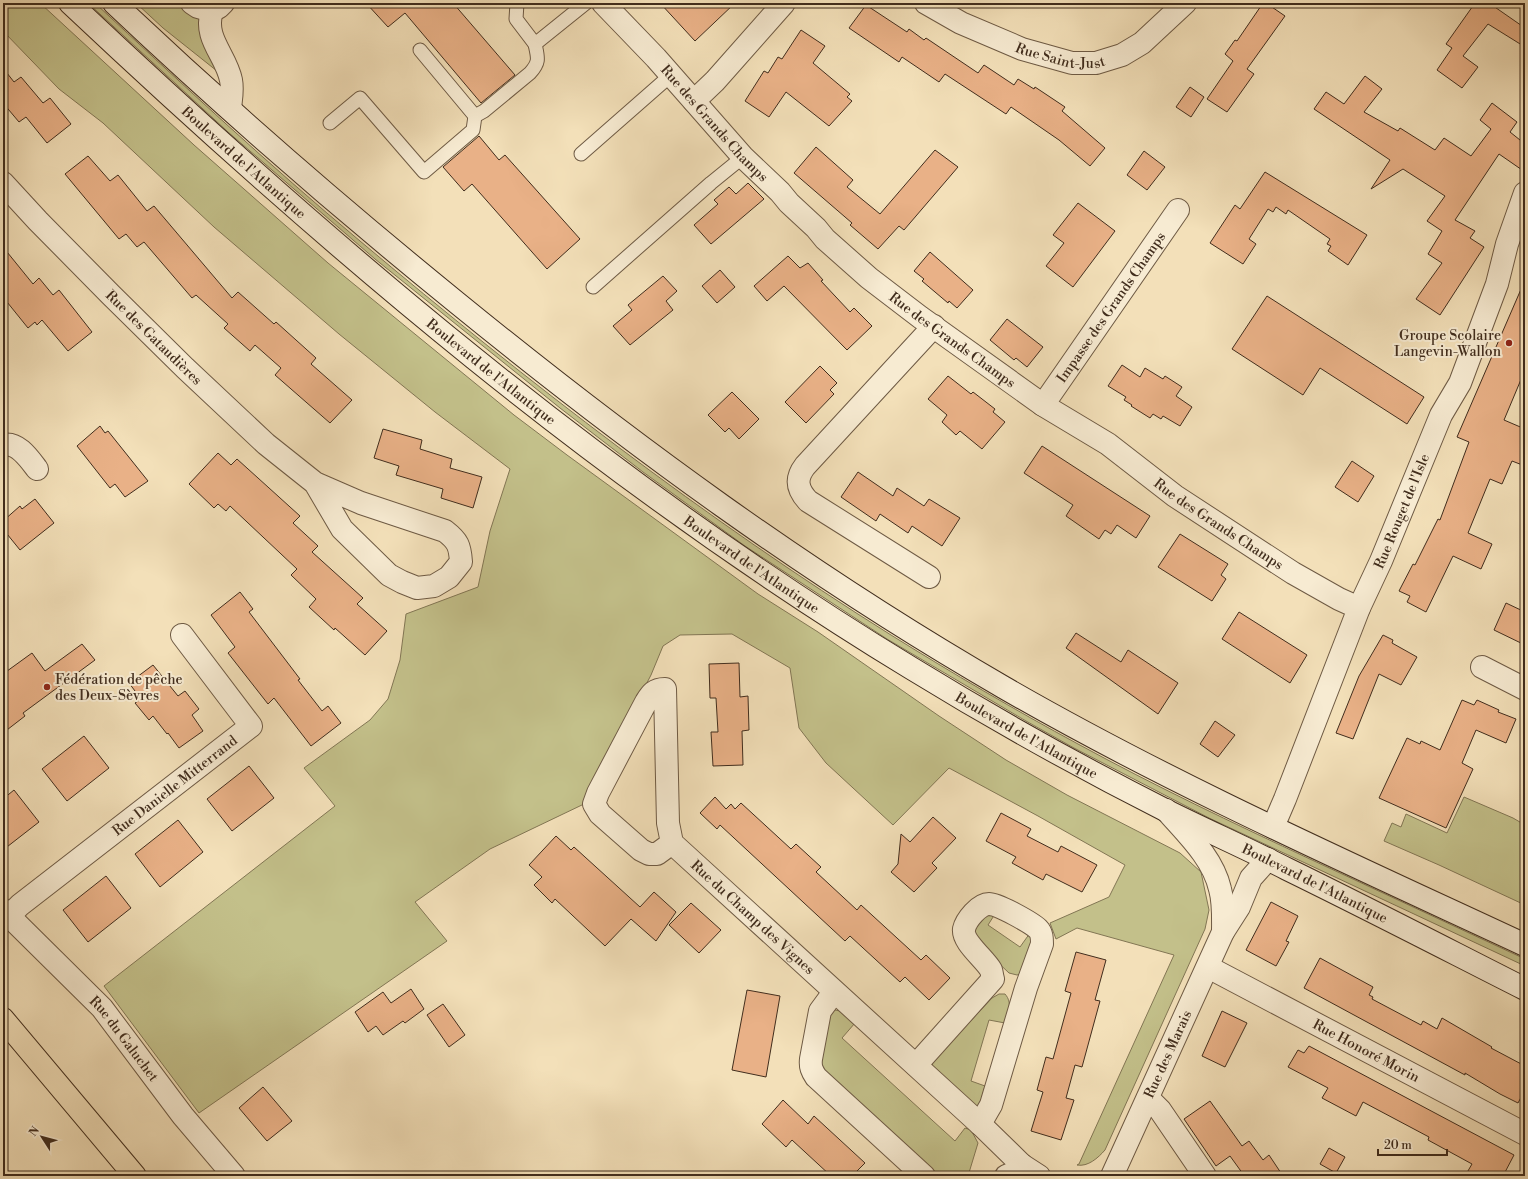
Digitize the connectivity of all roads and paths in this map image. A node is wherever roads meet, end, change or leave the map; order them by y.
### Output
1 (70, 3) edge
2 (114, 3) edge
3 (518, 3) edge
4 (586, 3) edge
5 (603, 3) edge
6 (784, 3) edge
7 (926, 3) edge
8 (1185, 3) edge
9 (209, 6) edge
10 (536, 44) junction
11 (420, 50) dead end
12 (671, 76) junction
13 (694, 101) junction
14 (230, 108) junction
15 (475, 116) junction
16 (330, 123) dead end
17 (581, 154) dead end
18 (743, 157) junction
19 (3, 183) edge
20 (1525, 193) edge
21 (1178, 210) dead end
22 (593, 287) dead end
23 (934, 326) junction
24 (1043, 405) junction
25 (3, 445) edge
26 (37, 469) dead end
27 (315, 483) junction
28 (929, 578) dead end
29 (1359, 608) junction
30 (182, 635) dead end
31 (1482, 667) dead end
32 (1525, 689) edge
33 (1166, 810) junction
34 (1273, 827) junction
35 (672, 843) junction
36 (1268, 859) junction
37 (6, 913) edge
38 (1223, 932) junction
39 (1525, 945) edge
40 (1208, 966) junction
41 (993, 979) junction
42 (1026, 988) junction
43 (1525, 989) edge
44 (834, 992) junction
45 (3, 1019) edge
46 (916, 1065) junction
47 (1148, 1098) junction
48 (980, 1124) junction
49 (1525, 1134) edge
50 (1022, 1172) edge
51 (134, 1176) edge
52 (234, 1176) edge
53 (924, 1176) edge
54 (1112, 1176) edge
55 (1205, 1176) edge

1 - 33 street, Boulevard de l'Atlantique
2 - 14 street
3 - 10 lane
4 - 10 lane
5 - 12 street, Rue des Grands Champs
6 - 13 street
7 - 8 street, Rue Saint-Just
9 - 14 street
10 - 15 lane
11 - 15 lane
12 - 13 street, Rue des Grands Champs
12 - 17 lane
13 - 18 street, Rue des Grands Champs
14 - 34 street
15 - 16 lane
18 - 22 lane
18 - 23 street, Rue des Grands Champs
19 - 27 street, Rue des Gataudières
20 - 29 street, Rue Rouget de l'Isle
21 - 24 street, Impasse des Grands Champs
23 - 24 street, Rue des Grands Champs
23 - 28 street
24 - 29 street, Rue des Grands Champs
25 - 26 street
27 - 27 street, Rue des Gataudières
29 - 34 street, Rue Rouget de l'Isle
30 - 37 street, Rue Danielle Mitterrand
31 - 32 street
33 - 36 street, Boulevard de l'Atlantique
33 - 38 street, Rue des Marais
34 - 39 street
35 - 35 street
35 - 44 street, Rue du Champ des Vignes
36 - 38 street, Rue des Marais
36 - 43 street, Boulevard de l'Atlantique
37 - 52 street, Rue du Galuchet
38 - 40 street, Rue des Marais
40 - 47 street, Rue des Marais
40 - 49 street, Rue Honoré Morin
41 - 42 street
41 - 42 street
41 - 46 street
42 - 48 street
44 - 46 street, Rue du Champ des Vignes
44 - 53 street
45 - 51 main road
46 - 48 street, Rue du Champ des Vignes
47 - 54 street, Rue des Marais
47 - 55 street
48 - 50 street, Rue du Champ des Vignes

